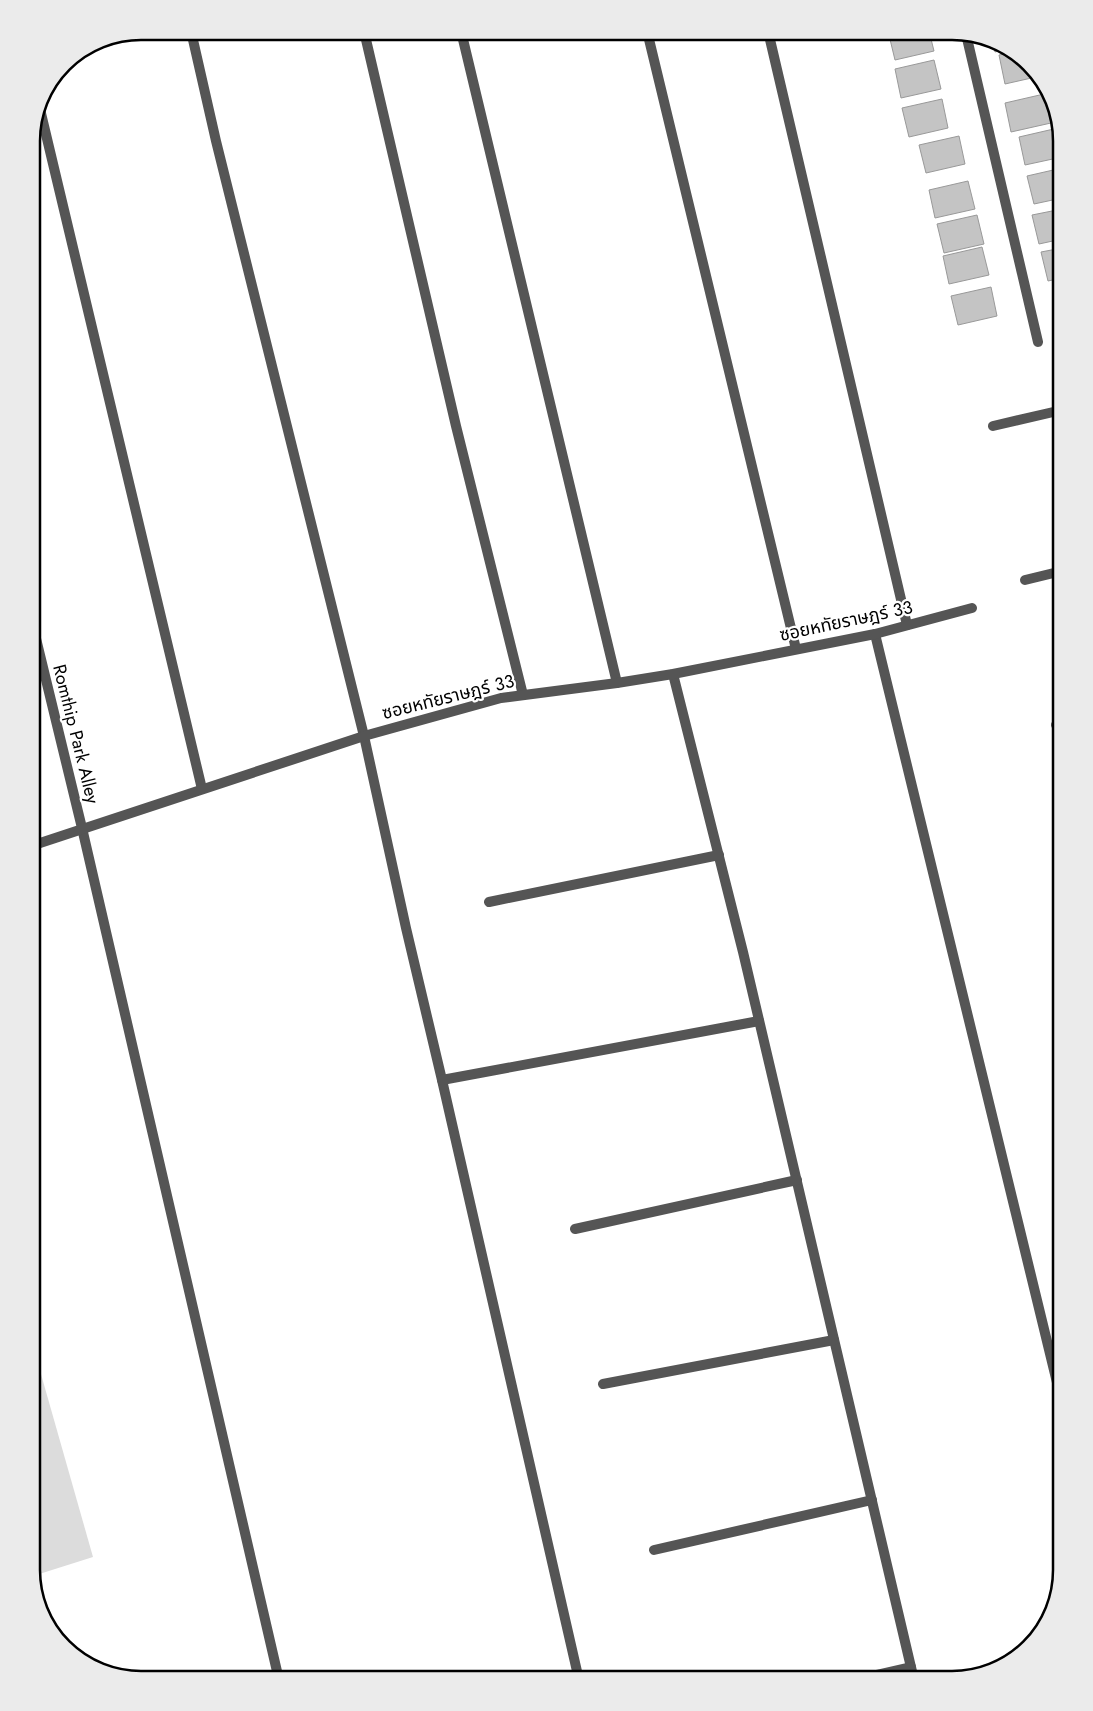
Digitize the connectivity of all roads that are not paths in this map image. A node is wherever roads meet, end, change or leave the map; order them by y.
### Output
1 (193, 40) edge
2 (366, 40) edge
3 (463, 40) edge
4 (649, 40) edge
5 (770, 40) edge
6 (968, 42) edge
7 (42, 119) edge
8 (1038, 342) dead end
9 (1053, 412) edge
10 (993, 426) dead end
11 (1053, 574) edge
12 (1025, 580) dead end
13 (972, 608) dead end
14 (907, 626) junction
15 (875, 634) junction
16 (796, 649) junction
17 (40, 655) edge
18 (673, 674) junction
19 (617, 683) junction
20 (523, 695) junction
21 (364, 736) junction
22 (202, 789) junction
23 (82, 828) junction
24 (40, 843) edge
25 (719, 855) junction
26 (489, 902) dead end
27 (759, 1021) junction
28 (442, 1080) junction
29 (796, 1180) junction
30 (575, 1229) dead end
31 (834, 1340) junction
32 (1053, 1366) edge
33 (603, 1384) dead end
34 (872, 1500) junction
35 (654, 1550) dead end
36 (911, 1668) junction
37 (277, 1671) edge
38 (577, 1671) edge
39 (897, 1671) edge
40 (912, 1671) edge

1 - 21 street
2 - 20 street
3 - 19 street
4 - 16 street
5 - 14 street
6 - 8 street
7 - 22 street
9 - 10 street
11 - 12 street
13 - 14 street, ซอยหทัยราษฎร์ 33
14 - 15 street, ซอยหทัยราษฎร์ 33
15 - 16 street, ซอยหทัยราษฎร์ 33
15 - 32 street
16 - 18 street, ซอยหทัยราษฎร์ 33
17 - 23 street, Romthip Park Alley
18 - 19 street, ซอยหทัยราษฎร์ 33
18 - 25 street
19 - 20 street, ซอยหทัยราษฎร์ 33
20 - 21 street, ซอยหทัยราษฎร์ 33
21 - 22 street, ซอยหทัยราษฎร์ 33
21 - 28 street
22 - 23 street, ซอยหทัยราษฎร์ 33
23 - 24 street, ซอยหทัยราษฎร์ 33
23 - 37 street, Romthip Park Alley
25 - 26 street
25 - 27 street
27 - 28 street
27 - 29 street
28 - 38 street
29 - 30 street
29 - 31 street
31 - 33 street
31 - 34 street
34 - 35 street
34 - 36 street
36 - 39 street
36 - 40 street

